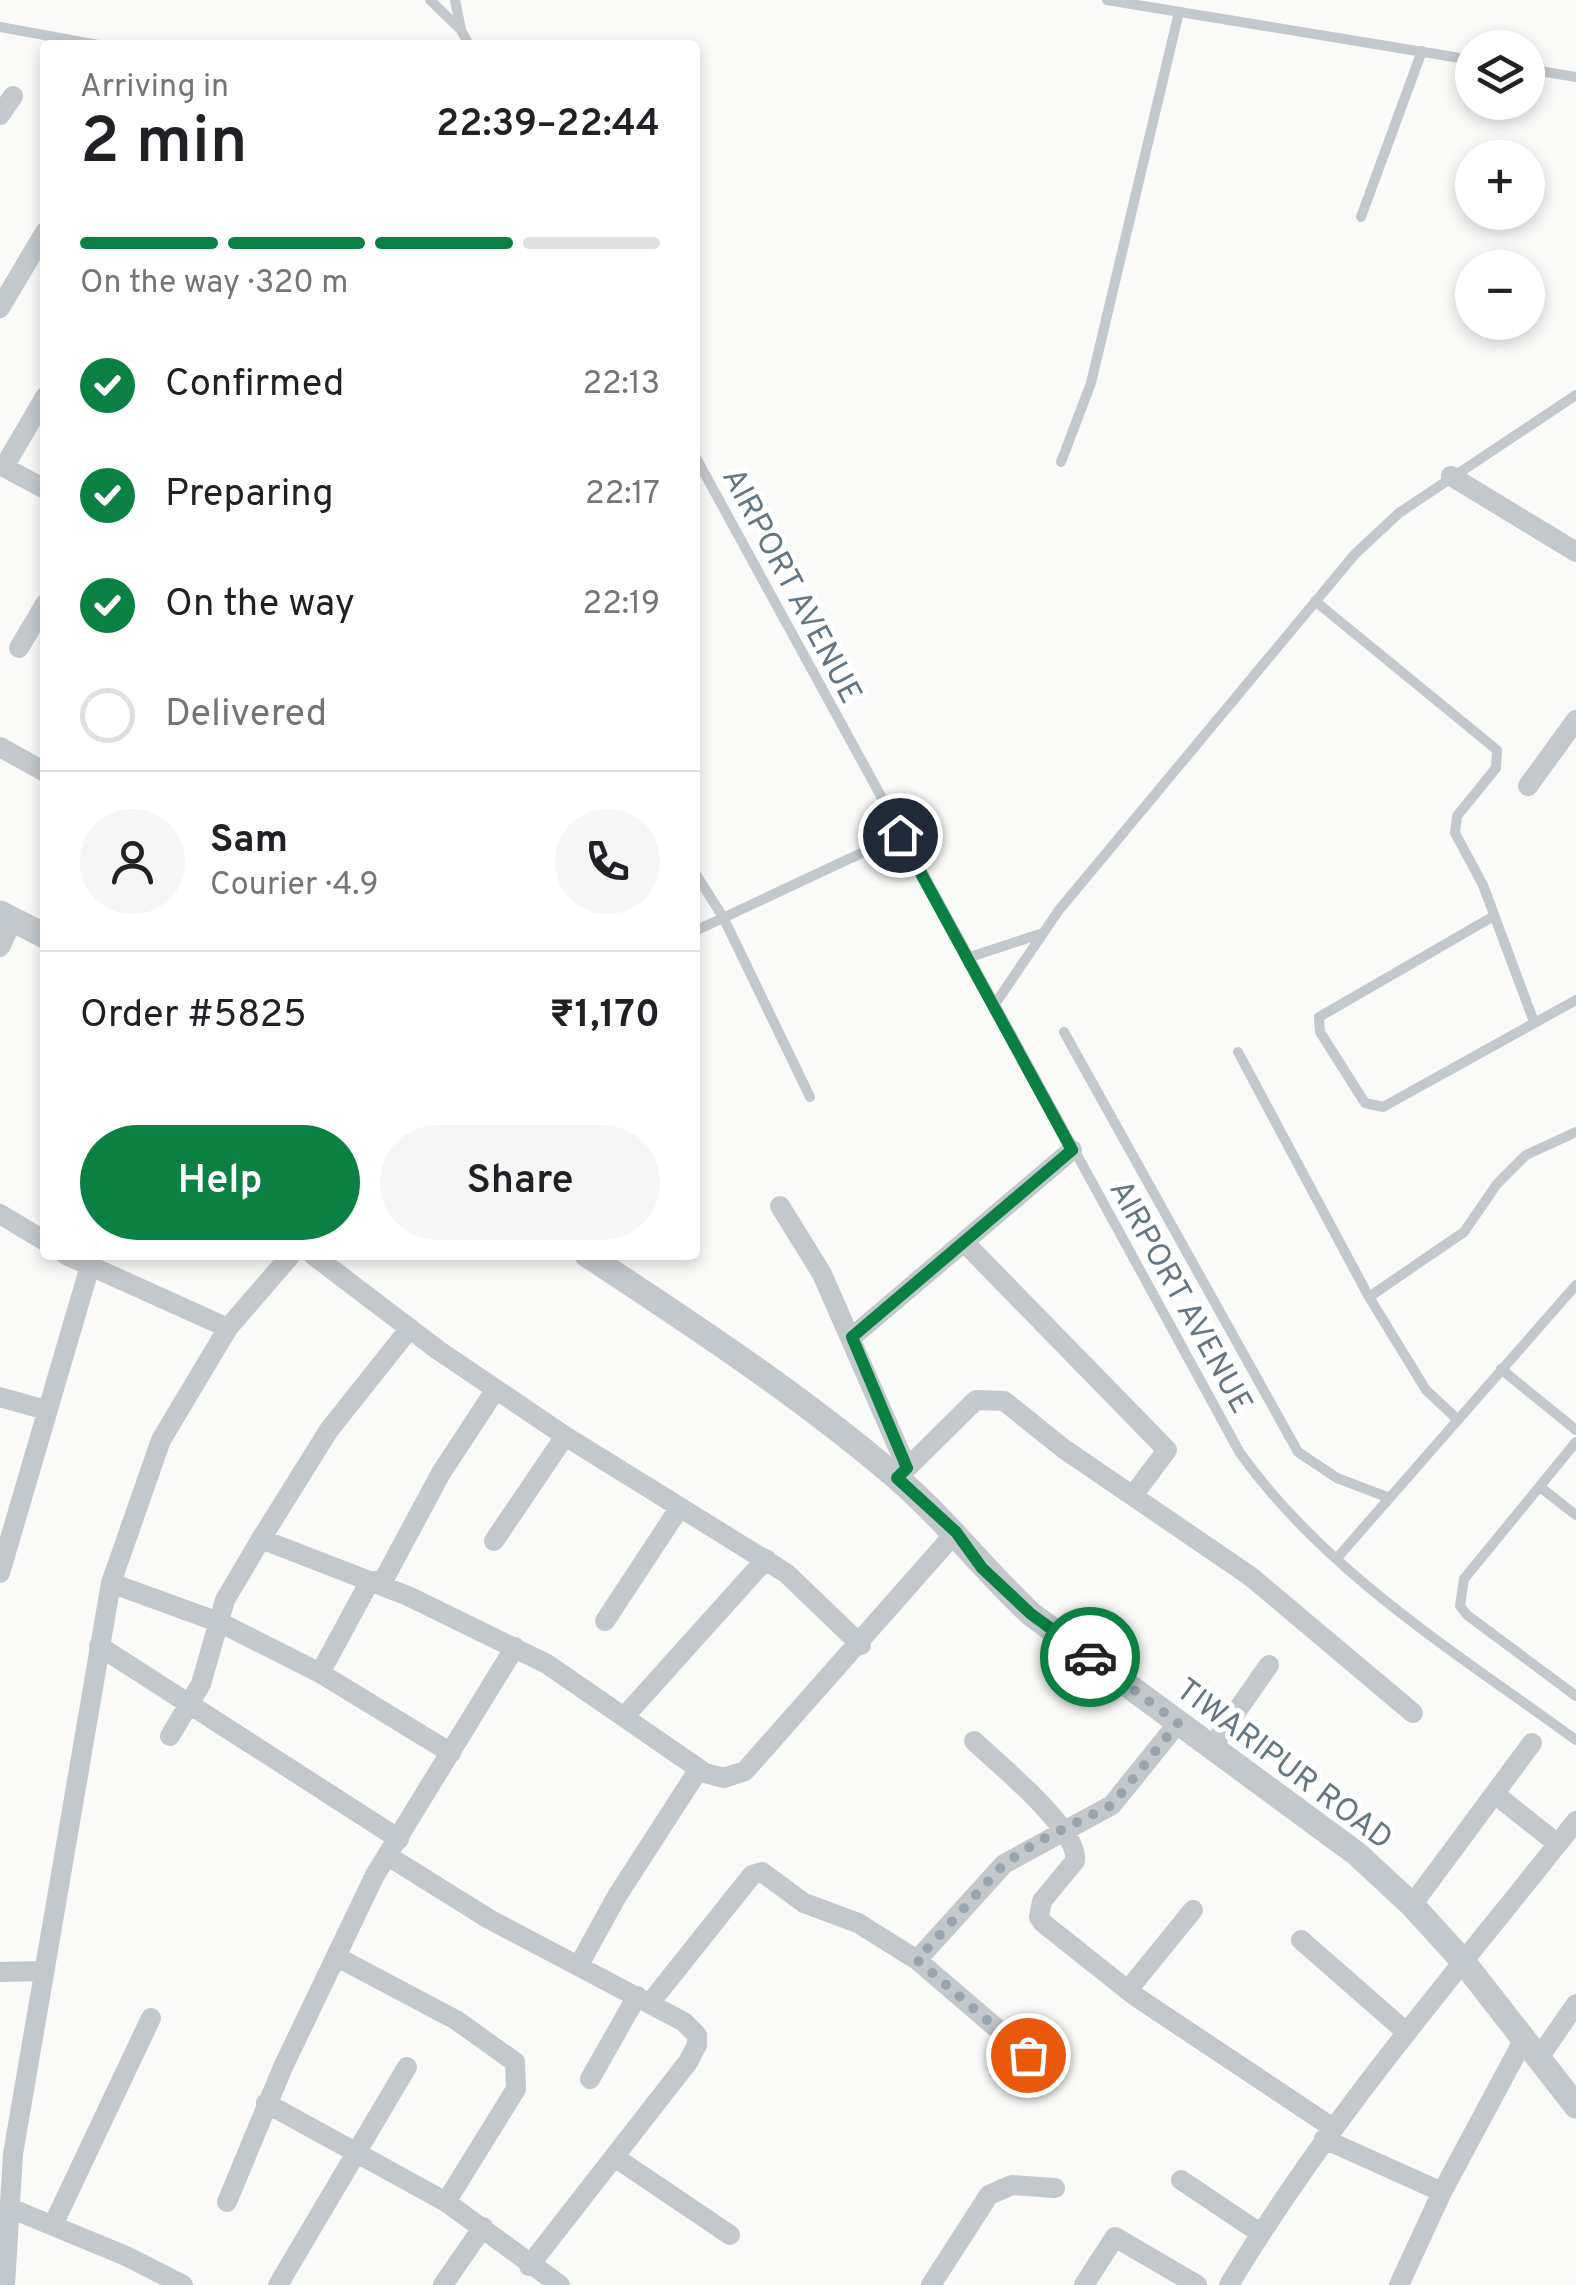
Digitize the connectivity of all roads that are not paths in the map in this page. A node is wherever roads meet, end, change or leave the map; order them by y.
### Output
1 (430, 0) edge
2 (455, 0) edge
3 (1107, 0) edge
4 (1179, 12) junction
5 (0, 27) edge
6 (461, 30) junction
7 (71, 40) edge
8 (466, 40) edge
9 (1422, 52) junction
10 (1455, 57) edge
11 (1545, 72) edge
12 (1576, 77) edge
13 (13, 96) dead end
14 (0, 115) edge
15 (1361, 217) dead end
16 (40, 240) edge
17 (0, 308) edge
18 (1576, 395) edge
19 (40, 405) edge
20 (1061, 462) dead end
21 (700, 465) edge
22 (2, 466) edge
23 (1451, 476) junction
24 (40, 486) edge
25 (1576, 552) edge
26 (1315, 601) junction
27 (40, 612) edge
28 (18, 648) dead end
29 (1576, 720) edge
30 (0, 747) edge
31 (40, 767) edge
32 (1528, 786) dead end
33 (900, 835) junction
34 (700, 881) edge
35 (6, 916) edge
36 (1494, 916) junction
37 (723, 917) junction
38 (700, 928) edge
39 (40, 933) edge
40 (1041, 934) junction
41 (0, 947) edge
42 (967, 958) junction
43 (1576, 1000) edge
44 (993, 1007) junction
45 (1534, 1022) junction
46 (1064, 1032) dead end
47 (1238, 1052) dead end
48 (810, 1096) dead end
49 (1576, 1132) edge
50 (1072, 1150) junction
51 (780, 1206) dead end
52 (0, 1214) edge
53 (40, 1238) edge
54 (965, 1243) junction
55 (77, 1260) edge
56 (287, 1260) edge
57 (319, 1260) edge
58 (594, 1260) edge
59 (90, 1266) junction
60 (1576, 1285) edge
61 (1369, 1297) junction
62 (228, 1328) junction
63 (410, 1328) junction
64 (852, 1337) junction
65 (1501, 1370) junction
66 (496, 1388) junction
67 (0, 1397) edge
68 (46, 1410) junction
69 (1457, 1419) junction
70 (1576, 1430) edge
71 (565, 1436) junction
72 (1576, 1442) edge
73 (902, 1473) junction
74 (1540, 1487) junction
75 (1134, 1494) junction
76 (1387, 1497) junction
77 (678, 1510) junction
78 (1576, 1516) edge
79 (956, 1532) junction
80 (261, 1539) junction
81 (494, 1541) dead end
82 (1337, 1558) junction
83 (766, 1559) junction
84 (0, 1573) edge
85 (370, 1581) junction
86 (111, 1583) junction
87 (221, 1622) junction
88 (604, 1622) dead end
89 (860, 1645) junction
90 (99, 1646) junction
91 (515, 1648) junction
92 (1268, 1665) dead end
93 (320, 1673) junction
94 (1576, 1696) edge
95 (188, 1706) junction
96 (1414, 1713) dead end
97 (624, 1717) junction
98 (1178, 1723) junction
99 (170, 1736) dead end
100 (1576, 1740) edge
101 (974, 1741) dead end
102 (1532, 1743) dead end
103 (1212, 1748) junction
104 (451, 1752) junction
105 (699, 1769) junction
106 (1496, 1795) junction
107 (1576, 1821) edge
108 (1064, 1829) junction
109 (1558, 1844) junction
110 (393, 1848) junction
111 (1412, 1904) junction
112 (1193, 1910) dead end
113 (1301, 1940) dead end
114 (337, 1957) junction
115 (917, 1960) junction
116 (1462, 1960) junction
117 (579, 1965) junction
118 (0, 1972) edge
119 (42, 1972) junction
120 (1128, 1990) junction
121 (643, 2000) junction
122 (1576, 2004) edge
123 (151, 2018) dead end
124 (1405, 2031) junction
125 (1532, 2047) junction
126 (407, 2067) dead end
127 (1049, 2074) dead end
128 (590, 2079) dead end
129 (266, 2103) junction
130 (1576, 2106) edge
131 (1328, 2134) junction
132 (356, 2150) junction
133 (616, 2158) junction
134 (1181, 2180) dead end
135 (1055, 2188) dead end
136 (1442, 2192) junction
137 (226, 2202) dead end
138 (446, 2202) junction
139 (10, 2208) junction
140 (53, 2225) junction
141 (482, 2227) junction
142 (1260, 2233) junction
143 (4, 2234) edge
144 (730, 2235) dead end
145 (529, 2266) junction
146 (4, 2285) edge
147 (183, 2285) edge
148 (278, 2285) edge
149 (443, 2285) edge
150 (560, 2285) edge
151 (931, 2285) edge
152 (1084, 2285) edge
153 (1197, 2285) edge
154 (1229, 2285) edge
155 (1398, 2285) edge

1 - 6 lane
2 - 6 lane
3 - 4 lane
4 - 9 lane
4 - 20 lane
5 - 7 lane
6 - 8 lane
9 - 10 lane
9 - 15 lane
11 - 12 lane
13 - 14 street
16 - 17 street
18 - 23 lane
19 - 22 street
21 - 33 lane, AIRPORT AVENUE
22 - 24 street
23 - 25 street
23 - 26 lane
26 - 36 lane
26 - 40 lane
27 - 28 street
29 - 32 street
30 - 31 street
33 - 37 lane
33 - 42 lane, AIRPORT AVENUE
34 - 37 lane
35 - 39 street
35 - 41 street
36 - 45 lane
36 - 45 lane
37 - 38 lane
37 - 48 lane
40 - 42 lane
40 - 44 lane
42 - 44 lane, AIRPORT AVENUE
43 - 45 lane
44 - 50 lane, AIRPORT AVENUE
46 - 76 lane
47 - 61 lane
49 - 61 lane
50 - 54 street
50 - 82 lane, AIRPORT AVENUE
51 - 64 street
52 - 53 street
54 - 64 street
54 - 75 street
55 - 59 street
56 - 62 street
57 - 63 street
58 - 73 street, TIWARIPUR ROAD
59 - 62 street
59 - 68 street
60 - 65 lane
61 - 69 lane
62 - 86 street
63 - 66 street
63 - 80 street
64 - 73 street
65 - 69 lane
65 - 70 lane
66 - 71 street
66 - 85 street
67 - 68 street
68 - 84 street
69 - 76 lane
71 - 77 street
71 - 81 street
72 - 74 lane
73 - 75 street
73 - 79 street, TIWARIPUR ROAD
74 - 78 lane
74 - 94 lane
75 - 96 street
76 - 82 lane
77 - 83 street
77 - 88 street
79 - 89 street
79 - 98 street, TIWARIPUR ROAD
80 - 85 street
80 - 87 street
82 - 100 lane, AIRPORT AVENUE
83 - 89 street
83 - 97 street
85 - 91 street
85 - 93 street
86 - 87 street
86 - 90 street
87 - 93 street
87 - 95 street
89 - 105 street
90 - 95 street
90 - 119 street
91 - 97 street
91 - 104 street
92 - 103 street
93 - 104 street
95 - 99 street
95 - 110 street
97 - 105 street
98 - 103 street, TIWARIPUR ROAD
98 - 108 street
101 - 108 street
102 - 106 street
103 - 111 street, TIWARIPUR ROAD
104 - 110 street
105 - 117 street
106 - 109 street
106 - 111 street
107 - 109 street
108 - 115 street
108 - 120 street
109 - 116 street
110 - 114 street
110 - 117 street
111 - 116 street, TIWARIPUR ROAD
112 - 120 street
113 - 124 street
114 - 129 street
114 - 138 street
115 - 121 street
115 - 127 street
116 - 124 street
116 - 125 street, TIWARIPUR ROAD
117 - 121 street
118 - 119 street
119 - 139 street
120 - 131 street
121 - 128 street
121 - 133 street
122 - 125 street
123 - 140 street
124 - 131 street
125 - 130 street, TIWARIPUR ROAD
125 - 136 street
126 - 132 street
129 - 132 street
129 - 137 street
131 - 136 street
131 - 142 street
132 - 138 street
132 - 148 street
133 - 144 street
133 - 145 street
134 - 142 street
135 - 151 street
136 - 155 street
138 - 141 street
139 - 140 street
139 - 143 street
140 - 147 street
141 - 145 street
141 - 149 street
142 - 154 street
143 - 146 street
145 - 150 street
152 - 153 street

